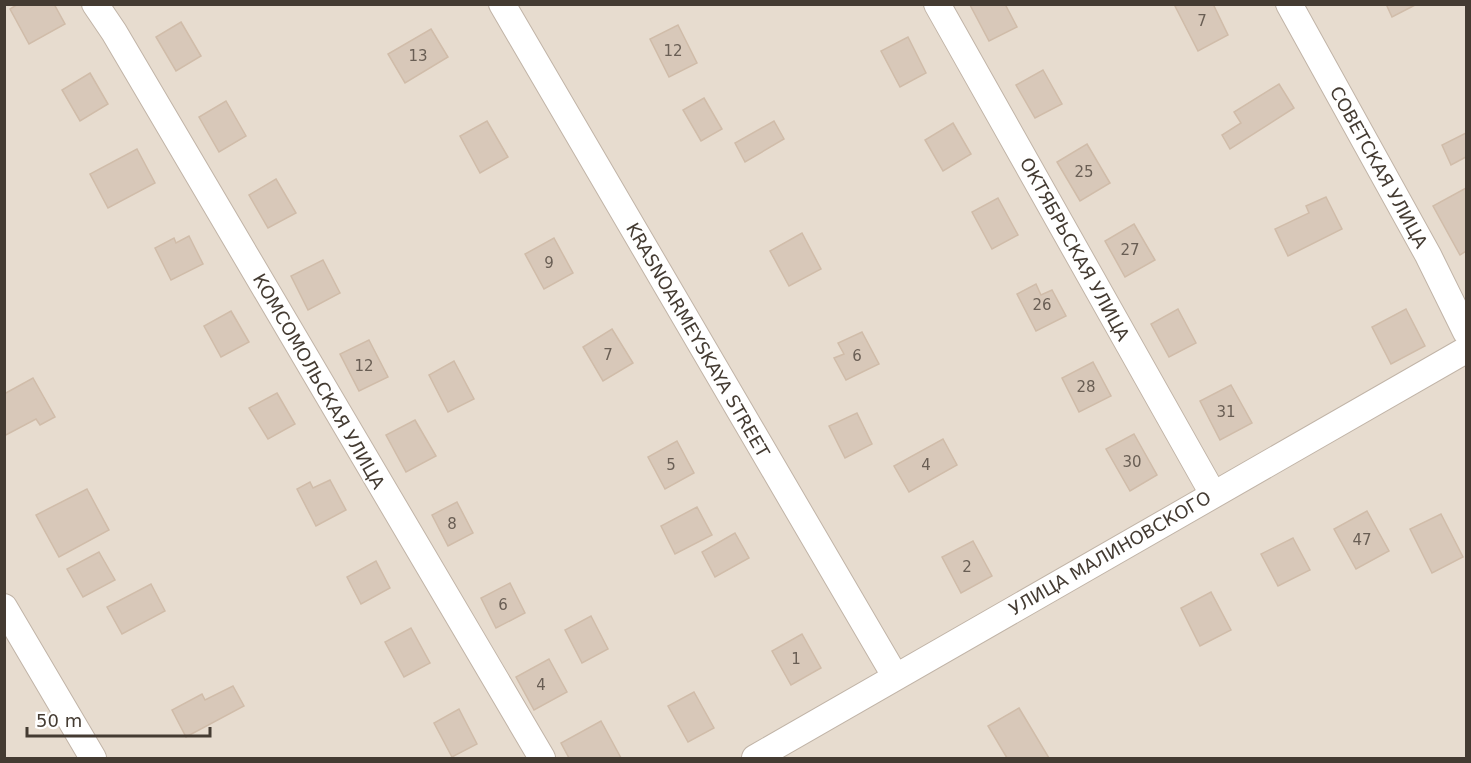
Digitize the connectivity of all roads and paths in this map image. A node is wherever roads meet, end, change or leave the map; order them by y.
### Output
1 (95, 4) edge
2 (502, 4) edge
3 (937, 4) edge
4 (1289, 4) edge
5 (1467, 332) edge
6 (1467, 350) edge
7 (1213, 494) junction
8 (4, 607) edge
9 (895, 676) junction
10 (93, 759) edge
11 (542, 759) edge
12 (755, 759) edge

1 - 11 street, КОМСОМОЛЬСКАЯ УЛИЦА
2 - 9 street, KRASNOARMEYSKAYA STREET
3 - 7 street, ОКТЯБРЬСКАЯ УЛИЦА
4 - 5 street, СОВЕТСКАЯ УЛИЦА
6 - 7 street, УЛИЦА МАЛИНОВСКОГО
7 - 9 street, УЛИЦА МАЛИНОВСКОГО
8 - 10 street
9 - 12 street, УЛИЦА МАЛИНОВСКОГО

